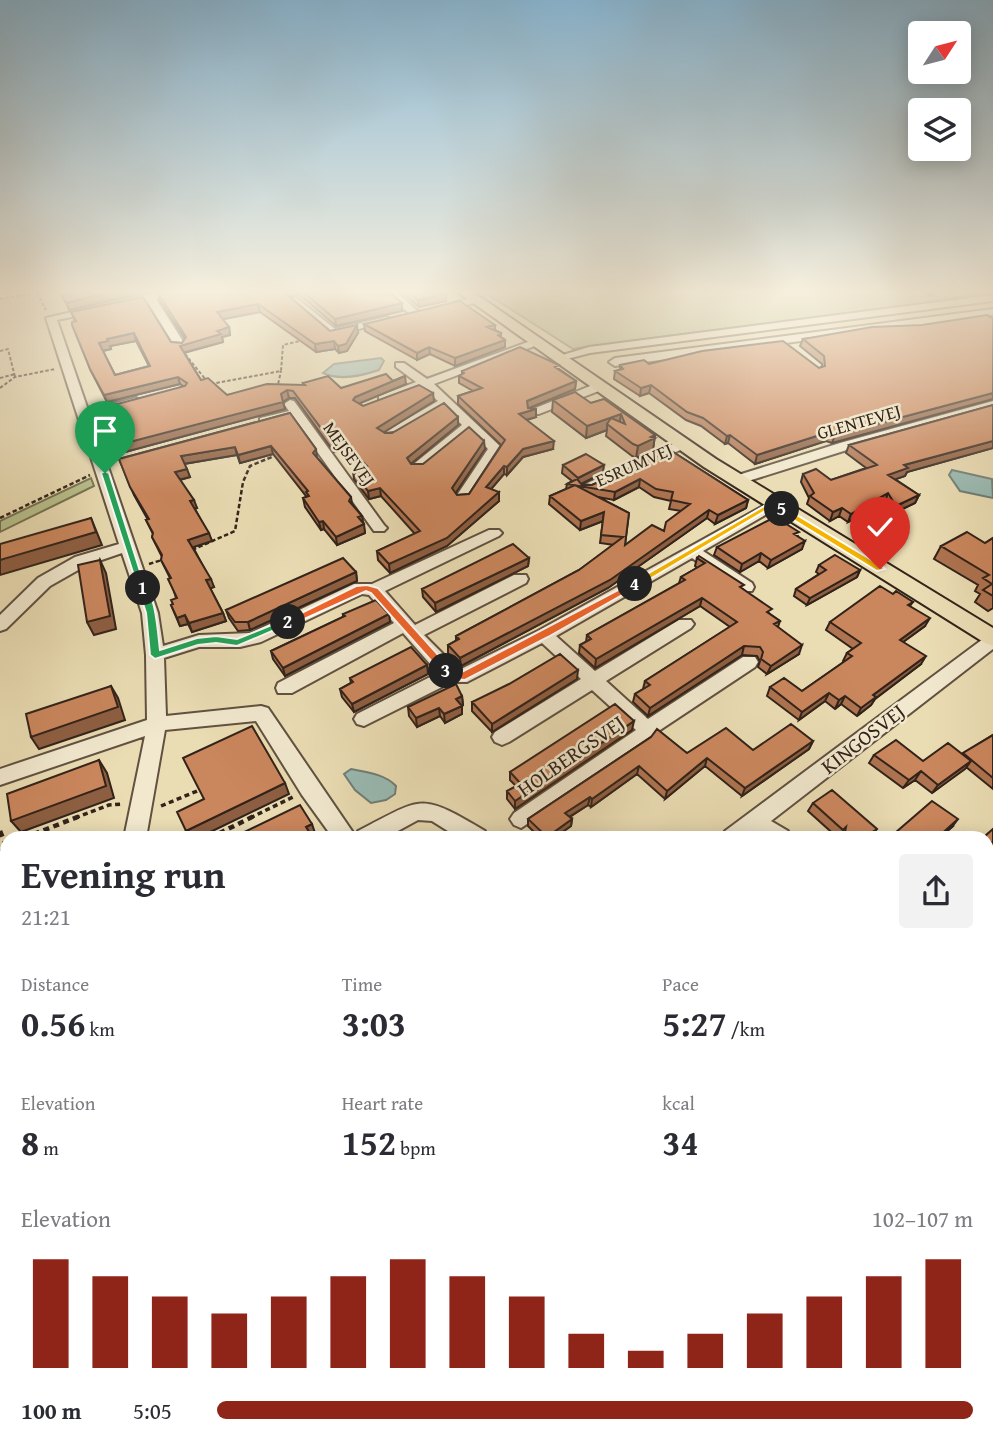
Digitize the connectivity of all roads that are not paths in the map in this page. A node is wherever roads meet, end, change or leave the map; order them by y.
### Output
1 (64, 358) edge
2 (492, 358) edge
3 (559, 358) edge
4 (648, 358) edge
5 (615, 362) dead end
6 (400, 365) dead end
7 (426, 381) junction
8 (600, 386) junction
9 (145, 400) edge
10 (376, 402) edge
11 (446, 402) junction
12 (993, 405) edge
13 (534, 411) edge
14 (84, 415) junction
15 (257, 424) edge
16 (468, 426) junction
17 (387, 435) edge
18 (682, 443) junction
19 (417, 467) edge
20 (737, 480) junction
21 (586, 486) edge
22 (462, 498) edge
23 (774, 504) junction
24 (379, 528) dead end
25 (494, 533) dead end
26 (129, 546) junction
27 (691, 550) junction
28 (520, 579) dead end
29 (746, 587) edge
30 (374, 590) junction
31 (685, 624) dead end
32 (0, 625) edge
33 (409, 629) junction
34 (544, 635) junction
35 (993, 639) edge
36 (155, 655) junction
37 (749, 662) dead end
38 (450, 675) junction
39 (593, 680) junction
40 (285, 688) dead end
41 (364, 719) dead end
42 (157, 724) junction
43 (647, 729) junction
44 (502, 737) dead end
45 (0, 777) edge
46 (521, 819) dead end
47 (755, 823) junction
48 (136, 831) edge
49 (340, 831) edge
50 (379, 831) edge
51 (466, 831) edge
52 (743, 831) edge
53 (768, 831) edge

1 - 14 street
2 - 7 street
3 - 8 main road, ESRUMVEJ
4 - 5 street
6 - 7 street
7 - 10 street
7 - 11 street
8 - 13 street
8 - 18 main road, ESRUMVEJ
9 - 14 street
11 - 16 street
11 - 17 street
12 - 20 street, GLENTEVEJ
14 - 26 street
15 - 24 street, MEJSEVEJ
16 - 19 street
16 - 22 street
18 - 20 main road, ESRUMVEJ
18 - 21 street, ESRUMVEJ
20 - 23 main road, ESRUMVEJ
23 - 27 street
23 - 35 main road, ESRUMVEJ
25 - 30 street
26 - 32 street
26 - 36 street
27 - 29 street
27 - 34 street
28 - 33 street
30 - 33 street
30 - 36 street
31 - 39 street
33 - 38 street
33 - 40 street
34 - 38 street
34 - 39 street, HOLBERGSVEJ
35 - 47 street, KINGOSVEJ
36 - 42 street
37 - 43 street, HOLBERGSVEJ
38 - 41 street
39 - 43 street, HOLBERGSVEJ
39 - 44 street
42 - 45 street
42 - 48 street
42 - 49 street
43 - 46 street, HOLBERGSVEJ
47 - 52 street, KINGOSVEJ
47 - 53 street
50 - 51 street

